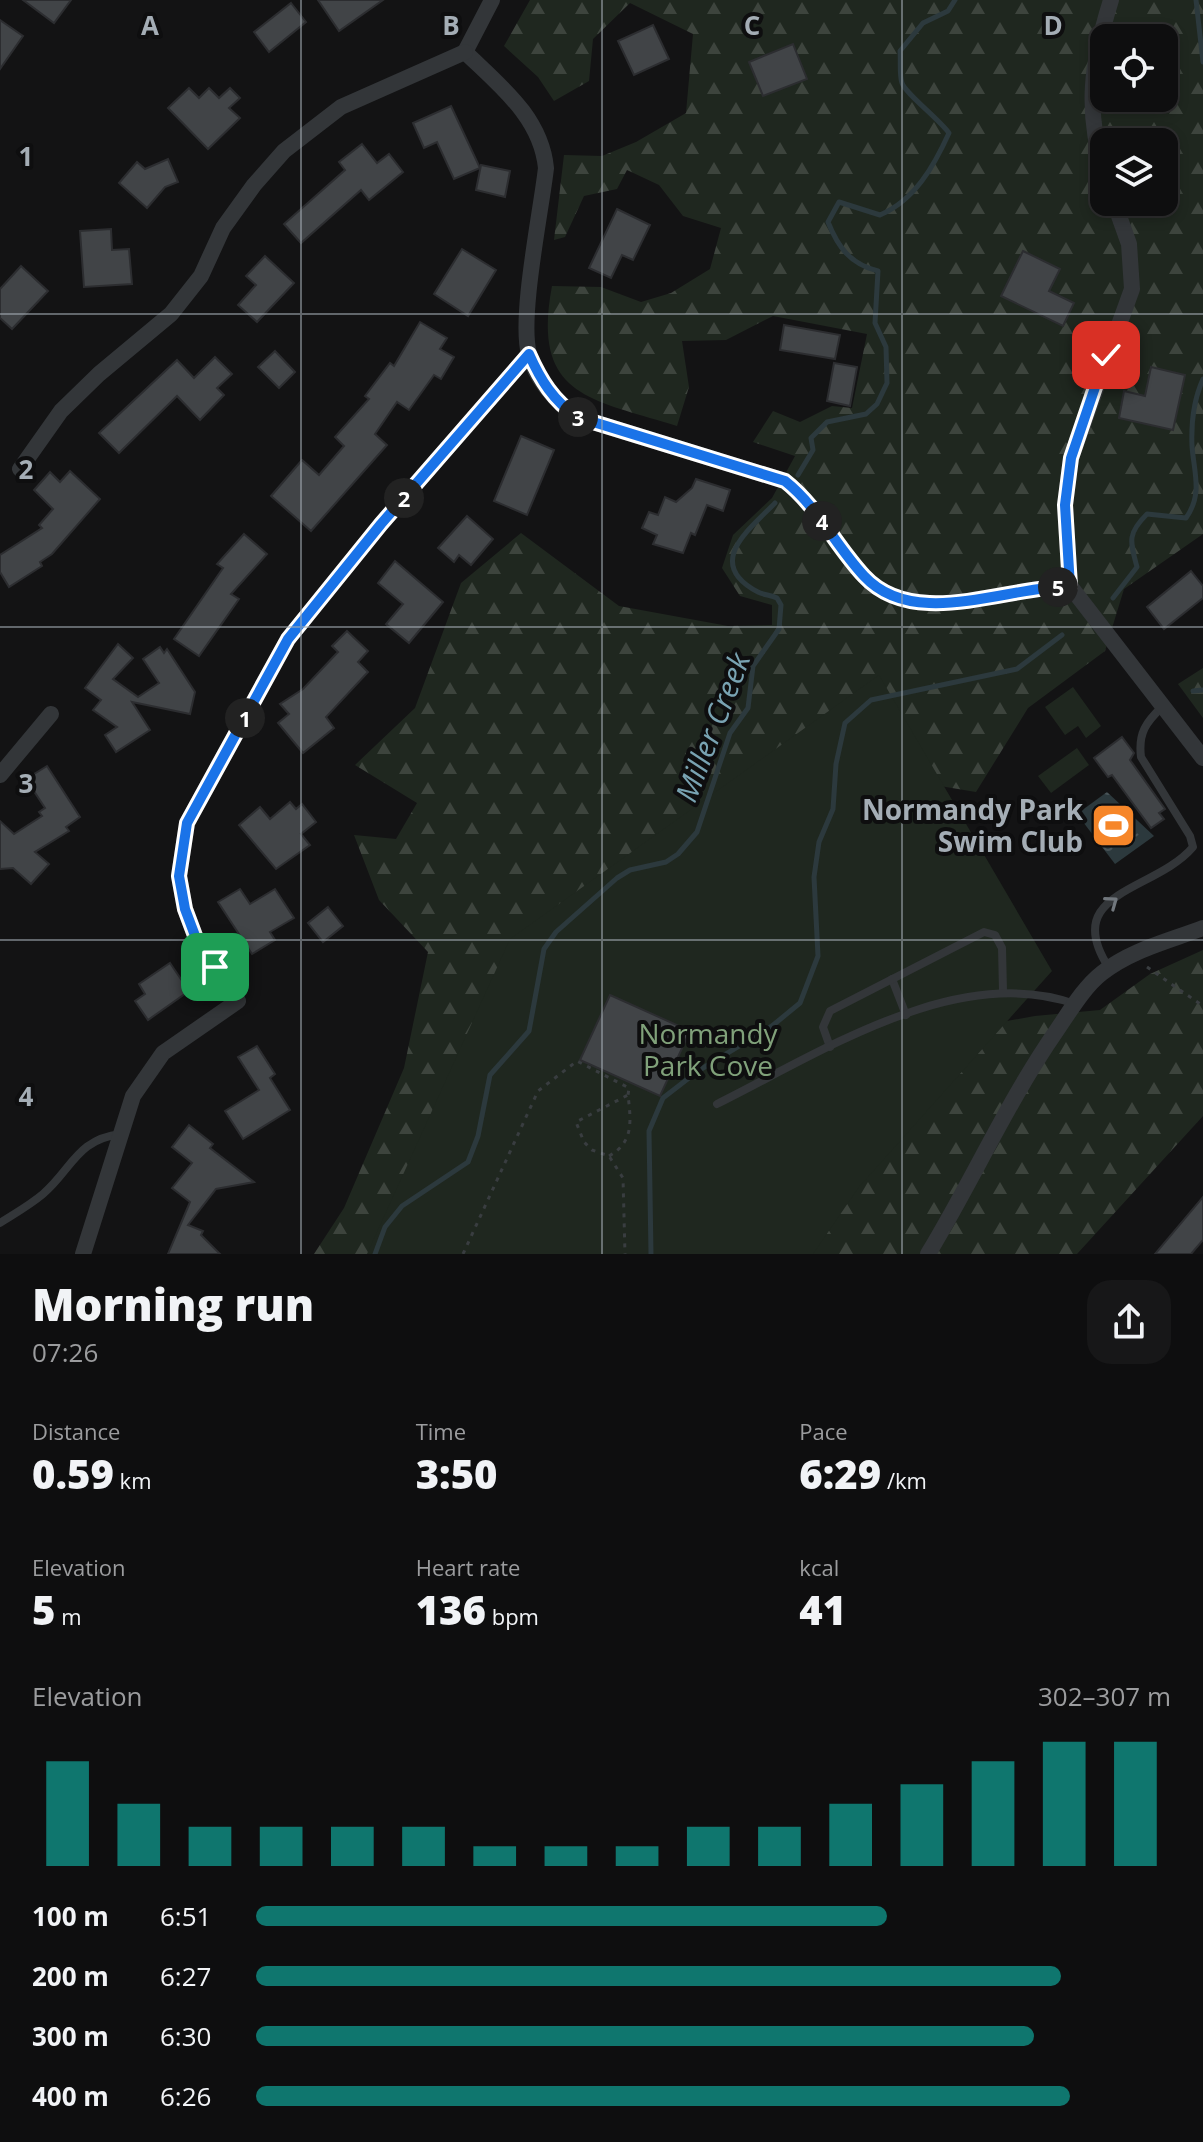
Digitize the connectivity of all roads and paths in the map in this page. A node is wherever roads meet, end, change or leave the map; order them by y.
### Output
1 (492, 0) edge
2 (1111, 0) edge
3 (465, 52) junction
4 (1094, 128) edge
5 (1119, 216) edge
6 (529, 354) junction
7 (20, 469) dead end
8 (1070, 586) junction
9 (1163, 706) junction
10 (51, 714) dead end
11 (1203, 758) edge
12 (0, 775) edge
13 (1203, 928) edge
14 (1129, 956) junction
15 (1110, 968) junction
16 (892, 979) junction
17 (1003, 991) junction
18 (1075, 1004) junction
19 (1203, 1006) edge
20 (906, 1015) junction
21 (830, 1047) junction
22 (628, 1095) junction
23 (717, 1104) dead end
24 (121, 1134) junction
25 (609, 1156) junction
26 (0, 1223) edge
27 (83, 1254) edge
28 (463, 1254) edge
29 (625, 1254) edge
30 (928, 1254) edge

1 - 3 street
2 - 4 street
3 - 6 street
3 - 7 street
5 - 8 street
6 - 8 street
6 - 24 street
8 - 9 street
9 - 11 street
15 -> 9 lane
10 - 12 street
13 - 14 street
14 - 15 street
14 - 19 path
15 - 18 street
16 - 17 lane
16 - 20 lane
16 - 21 lane
17 - 18 lane
17 - 20 lane
18 - 30 street
20 - 21 lane
21 - 23 lane
22 - 25 path
22 - 25 path
22 - 28 path
24 - 26 lane
24 - 27 street
25 - 29 path

